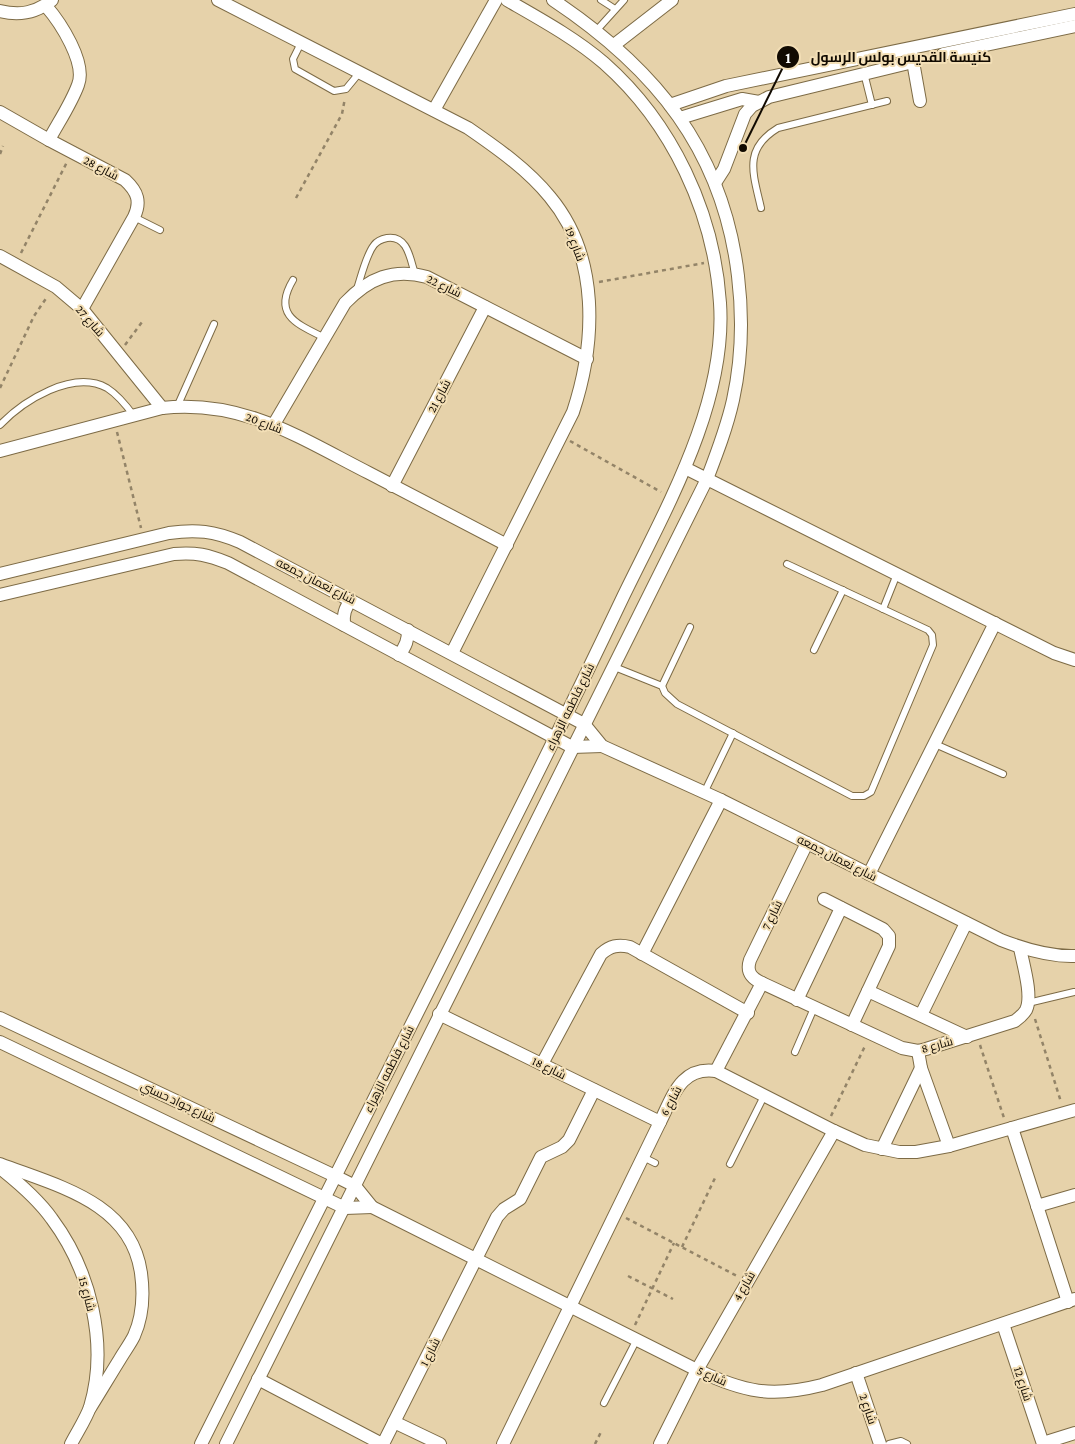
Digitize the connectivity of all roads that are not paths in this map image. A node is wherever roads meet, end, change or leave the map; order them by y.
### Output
1 (218, 0) edge
2 (496, 0) edge
3 (553, 0) edge
4 (601, 0) edge
5 (624, 0) edge
6 (672, 0) edge
7 (509, 1) edge
8 (49, 3) edge
9 (616, 10) junction
10 (0, 12) edge
11 (1075, 14) edge
12 (1075, 26) edge
13 (596, 31) junction
14 (301, 43) junction
15 (614, 45) junction
16 (910, 48) junction
17 (944, 54) dead end
18 (913, 62) junction
19 (360, 72) junction
20 (864, 73) junction
21 (887, 101) dead end
22 (920, 101) dead end
23 (759, 102) junction
24 (670, 105) junction
25 (872, 105) junction
26 (434, 110) junction
27 (0, 112) edge
28 (680, 118) junction
29 (49, 140) junction
30 (716, 183) junction
31 (761, 208) dead end
32 (134, 217) junction
33 (160, 230) dead end
34 (0, 256) edge
35 (415, 274) junction
36 (293, 280) dead end
37 (356, 292) junction
38 (485, 307) junction
39 (82, 310) junction
40 (214, 324) dead end
41 (325, 338) junction
42 (587, 359) junction
43 (177, 407) junction
44 (162, 408) junction
45 (134, 416) junction
46 (274, 424) junction
47 (0, 426) edge
48 (0, 451) edge
49 (685, 468) junction
50 (706, 479) junction
51 (392, 486) junction
52 (507, 545) junction
53 (788, 564) dead end
54 (0, 574) edge
55 (897, 574) junction
56 (843, 590) junction
57 (0, 595) edge
58 (352, 600) junction
59 (883, 609) junction
60 (995, 623) junction
61 (344, 625) junction
62 (690, 627) dead end
63 (408, 630) junction
64 (814, 650) dead end
65 (452, 653) junction
66 (399, 655) junction
67 (1075, 660) edge
68 (612, 666) junction
69 (662, 686) junction
70 (567, 714) junction
71 (584, 724) junction
72 (733, 733) junction
73 (556, 738) junction
74 (935, 744) junction
75 (602, 746) junction
76 (572, 747) junction
77 (1003, 774) dead end
78 (704, 793) junction
79 (721, 800) junction
80 (807, 843) junction
81 (869, 874) junction
82 (824, 899) dead end
83 (841, 908) junction
84 (966, 923) junction
85 (1020, 948) junction
86 (642, 954) junction
87 (1075, 956) edge
88 (762, 984) junction
89 (868, 990) junction
90 (1074, 992) edge
91 (797, 1000) junction
92 (1027, 1007) junction
93 (814, 1008) junction
94 (748, 1013) junction
95 (439, 1014) junction
96 (921, 1015) junction
97 (0, 1018) edge
98 (852, 1025) junction
99 (971, 1035) junction
100 (0, 1042) edge
101 (918, 1050) junction
102 (794, 1052) dead end
103 (542, 1064) junction
104 (921, 1068) junction
105 (716, 1071) junction
106 (594, 1090) junction
107 (764, 1096) junction
108 (1069, 1112) edge
109 (660, 1122) junction
110 (830, 1129) junction
111 (1010, 1129) junction
112 (949, 1146) junction
113 (882, 1149) junction
114 (643, 1157) junction
115 (655, 1163) dead end
116 (0, 1164) edge
117 (730, 1164) dead end
118 (0, 1168) edge
119 (334, 1176) junction
120 (355, 1186) junction
121 (1075, 1195) edge
122 (323, 1198) junction
123 (1037, 1206) junction
124 (372, 1207) junction
125 (344, 1208) junction
126 (476, 1259) junction
127 (1071, 1301) edge
128 (571, 1306) junction
129 (1003, 1324) junction
130 (633, 1337) junction
131 (697, 1370) junction
132 (856, 1373) junction
133 (258, 1379) junction
134 (604, 1403) dead end
135 (90, 1408) junction
136 (394, 1422) junction
137 (1075, 1432) edge
138 (71, 1444) edge
139 (201, 1444) edge
140 (226, 1444) edge
141 (382, 1444) edge
142 (440, 1444) edge
143 (503, 1444) edge
144 (660, 1444) edge
145 (880, 1444) edge
146 (889, 1444) edge
147 (907, 1444) edge
148 (1043, 1444) edge

1 - 14 street, شارع 19
2 - 26 street
3 - 13 street, شارع فاطمه الزهراء
4 - 9 lane
5 - 9 lane
6 - 15 street
7 - 49 street, شارع فاطمه الزهراء
8 - 10 street
8 - 29 street
9 - 13 lane
11 - 16 street
12 - 17 street
13 - 15 street, شارع فاطمه الزهراء
14 - 19 street, شارع 19
14 - 19 lane
15 - 24 street, شارع فاطمه الزهراء
16 - 18 street
16 - 24 street
18 - 20 street
18 - 22 street
19 - 26 street, شارع 19
20 - 23 street
20 - 25 lane
21 - 25 lane
23 - 28 street
23 - 30 street
24 - 28 street, شارع فاطمه الزهراء
25 - 31 lane
26 - 42 street, شارع 19
27 - 29 street, شارع 28
28 - 30 street, شارع فاطمه الزهراء
29 - 32 street, شارع 28
30 - 50 street, شارع فاطمه الزهراء
32 - 33 lane
32 - 39 street, شارع 28
34 - 39 street, شارع 27
35 - 37 street, شارع 22
35 - 37 lane
35 - 38 street, شارع 22
36 - 41 lane
37 - 41 street, شارع 22
38 - 42 street, شارع 22
38 - 51 street, شارع 21
39 - 44 street, شارع 27
40 - 43 lane
41 - 46 street, شارع 22
42 - 52 street, شارع 19
43 - 44 street, شارع 20
43 - 46 street, شارع 20
44 - 45 street, شارع 20
45 - 47 lane
45 - 48 street, شارع 20
46 - 51 street, شارع 20
49 - 50 street
49 - 70 street, شارع فاطمه الزهراء
50 - 55 street
50 - 68 street, شارع فاطمه الزهراء
51 - 52 street, شارع 20
52 - 65 street, شارع 19
53 - 56 lane
54 - 58 street, شارع نعمان جمعه
55 - 59 lane
55 - 60 street
56 - 59 lane
56 - 64 lane
57 - 61 street, شارع نعمان جمعه
58 - 61 street
58 - 63 street, شارع نعمان جمعه
59 - 72 lane
60 - 67 street
60 - 74 street
61 - 66 street, شارع نعمان جمعه
62 - 69 lane
63 - 65 street, شارع نعمان جمعه
63 - 66 street
65 - 70 street, شارع نعمان جمعه
66 - 73 street, شارع نعمان جمعه
68 - 69 lane
68 - 71 street, شارع فاطمه الزهراء
69 - 72 lane
70 - 71 street, شارع نعمان جمعه
70 - 73 street, شارع فاطمه الزهراء
71 - 75 street, شارع نعمان جمعه
71 - 76 street, شارع فاطمه الزهراء
72 - 78 lane
73 - 76 street, شارع نعمان جمعه
73 - 119 street, شارع فاطمه الزهراء
74 - 77 lane
74 - 81 street
75 - 76 street, شارع نعمان جمعه
75 - 78 street, شارع نعمان جمعه
76 - 95 street, شارع فاطمه الزهراء
78 - 79 street, شارع نعمان جمعه
79 - 80 street, شارع نعمان جمعه
79 - 86 street
80 - 81 street, شارع نعمان جمعه
80 - 88 street, شارع 7
81 - 84 street, شارع نعمان جمعه
82 - 83 street
83 - 89 street
83 - 91 street
84 - 85 street, شارع نعمان جمعه
84 - 96 street
85 - 87 street, شارع نعمان جمعه
85 - 92 street
86 - 94 street
86 - 103 street
88 - 91 street, شارع 8
88 - 94 street
89 - 96 street
89 - 98 street
90 - 92 lane
91 - 93 street, شارع 8
92 - 99 street, شارع 8
93 - 98 street, شارع 8
93 - 102 lane
94 - 105 street
95 - 103 street, شارع 18
95 - 120 street, شارع فاطمه الزهراء
96 - 99 street
97 - 119 street, شارع جواد حسني
98 - 101 street, شارع 8
99 - 101 street, شارع 8
100 - 122 street, شارع جواد حسني
101 - 104 street
103 - 106 street, شارع 18
104 - 112 street
104 - 113 street
105 - 107 street
105 - 109 street, شارع 6
106 - 109 street, شارع 18
106 - 126 street, شارع 1
107 - 110 street
107 - 117 lane
108 - 111 street
109 - 114 street, شارع 6
110 - 113 street
110 - 131 street, شارع 4
111 - 112 street
111 - 123 street
112 - 113 street
114 - 115 lane
114 - 128 street, شارع 6
116 - 135 street
118 - 135 street, شارع 15
119 - 120 street, شارع جواد حسني
119 - 122 street, شارع فاطمه الزهراء
120 - 124 street, شارع 5
120 - 125 street, شارع فاطمه الزهراء
121 - 123 street
122 - 125 street, شارع جواد حسني
122 - 139 street, شارع فاطمه الزهراء
123 - 127 street
124 - 125 street, شارع 5
124 - 126 street, شارع 5
125 - 133 street, شارع فاطمه الزهراء
126 - 128 street, شارع 5
126 - 136 street, شارع 1
127 - 129 street, شارع 5
128 - 130 street, شارع 5
128 - 143 street, شارع 6
129 - 132 street, شارع 5
129 - 148 street, شارع 12
130 - 131 street, شارع 5
130 - 134 lane
131 - 132 street, شارع 5
131 - 144 street, شارع 4
132 - 145 street, شارع 2
133 - 140 street, شارع فاطمه الزهراء
133 - 141 street
135 - 138 street, شارع 15
136 - 141 street, شارع 1
136 - 142 street
137 - 148 street
146 - 147 lane

